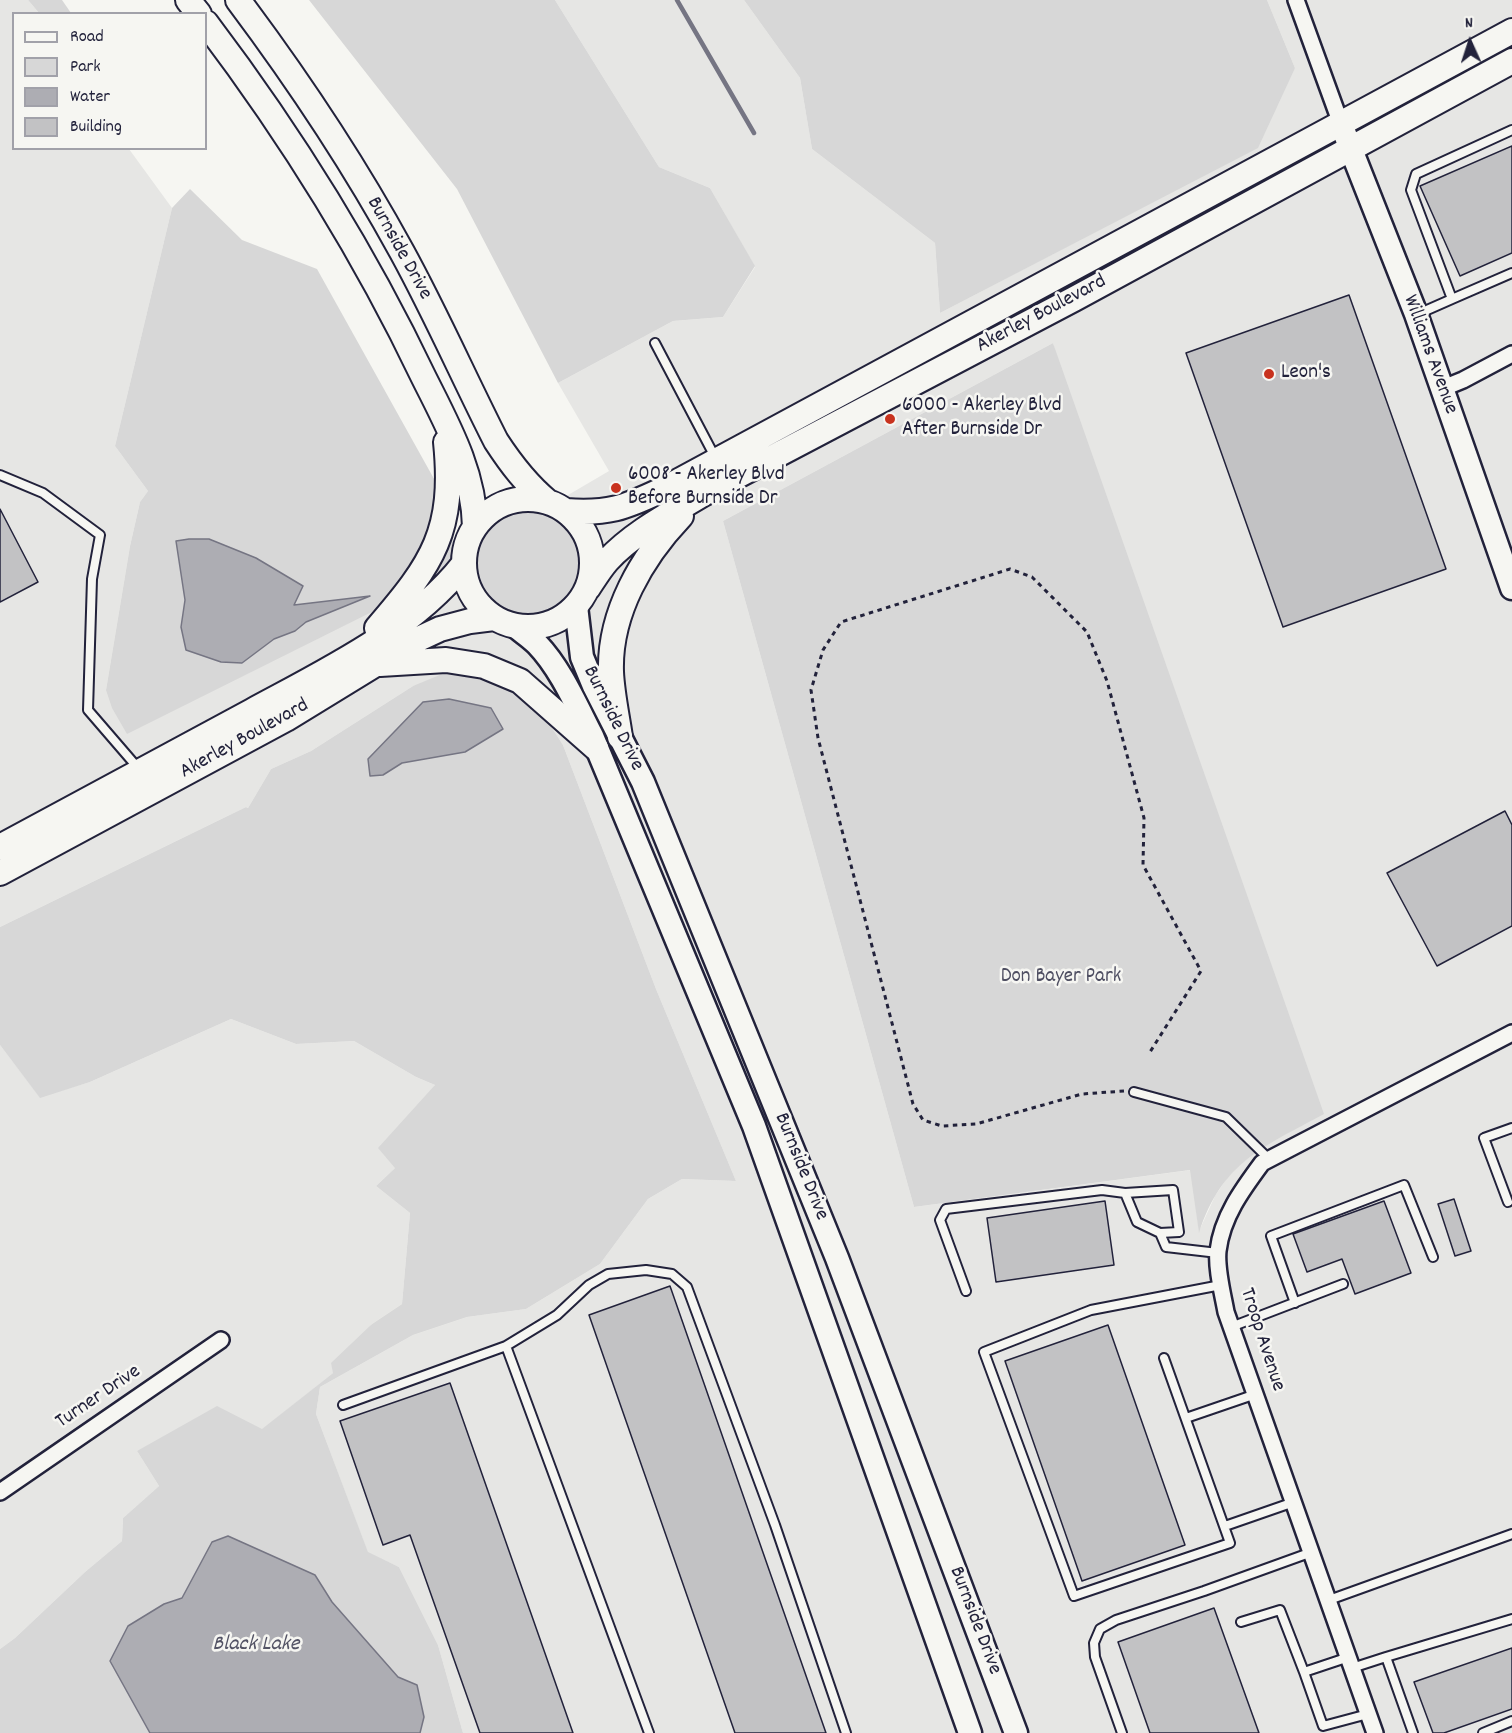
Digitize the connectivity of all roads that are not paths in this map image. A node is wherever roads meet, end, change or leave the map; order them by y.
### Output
1 (188, 0) edge
2 (238, 0) edge
3 (1296, 0) edge
4 (197, 12) edge
5 (207, 23) edge
6 (1512, 31) edge
7 (1512, 61) edge
8 (1341, 124) junction
9 (1512, 130) edge
10 (1351, 148) junction
11 (1512, 273) edge
12 (1452, 299) junction
13 (1416, 314) junction
14 (656, 343) dead end
15 (1512, 354) edge
16 (1441, 389) junction
17 (443, 415) junction
18 (717, 460) junction
19 (0, 475) edge
20 (704, 494) junction
21 (557, 506) junction
22 (475, 526) junction
23 (463, 565) junction
24 (1512, 588) edge
25 (582, 597) junction
26 (504, 622) junction
27 (368, 656) junction
28 (620, 737) junction
29 (596, 748) junction
30 (142, 772) junction
31 (0, 847) edge
32 (0, 873) edge
33 (1512, 1033) edge
34 (1134, 1092) road end
35 (1512, 1128) edge
36 (1270, 1160) junction
37 (1125, 1193) junction
38 (1508, 1202) dead end
39 (1160, 1233) junction
40 (1218, 1253) junction
41 (1433, 1257) dead end
42 (1343, 1284) dead end
43 (1221, 1285) junction
44 (966, 1291) dead end
45 (1295, 1303) junction
46 (1231, 1327) junction
47 (221, 1340) dead end
48 (506, 1346) junction
49 (1164, 1358) dead end
50 (1256, 1394) junction
51 (343, 1405) dead end
52 (1186, 1418) junction
53 (0, 1491) edge
54 (1294, 1502) junction
55 (1225, 1526) junction
56 (1512, 1534) edge
57 (1312, 1552) junction
58 (1329, 1600) junction
59 (1512, 1619) edge
60 (1241, 1622) dead end
61 (1386, 1657) junction
62 (1351, 1663) junction
63 (1304, 1672) junction
64 (1368, 1713) junction
65 (1512, 1721) edge
66 (1324, 1729) edge
67 (648, 1733) edge
68 (846, 1733) edge
69 (970, 1733) edge
70 (1016, 1733) edge
71 (1122, 1733) edge
72 (1375, 1733) edge
73 (1413, 1733) edge
74 (1483, 1733) edge

1 - 4 main road
2 - 21 main road, Burnside Drive
3 - 8 street
5 - 17 main road, Burnside Drive
6 - 8 main road, Akerley Boulevard
7 - 10 main road, Akerley Boulevard
8 - 10 main road, Williams Avenue
8 - 18 main road, Akerley Boulevard
9 - 12 lane
10 - 13 main road, Williams Avenue
10 - 20 main road, Akerley Boulevard
11 - 12 lane
12 - 13 lane
13 - 16 main road, Williams Avenue
14 - 18 lane
15 - 16 street
16 - 24 main road, Williams Avenue
17 - 22 main road, Burnside Drive
17 - 27 main road
18 - 21 main road, Akerley Boulevard
19 - 30 lane
20 - 25 main road, Akerley Boulevard
20 - 28 main road
21 - 22 main road
21 - 25 main road
22 - 23 main road
23 - 26 main road
23 - 27 main road, Akerley Boulevard
25 - 26 main road
25 - 28 main road, Burnside Drive
26 - 27 main road, Akerley Boulevard
26 - 29 main road, Burnside Drive
27 - 29 main road
27 - 30 main road, Akerley Boulevard
27 - 32 main road, Akerley Boulevard
28 - 70 main road, Burnside Drive
29 - 69 main road, Burnside Drive
30 - 31 main road, Akerley Boulevard
33 - 36 street, Troop Avenue
34 - 36 lane
35 - 38 lane
36 - 40 street, Troop Avenue
37 - 39 lane
37 - 39 lane
37 - 44 lane
39 - 40 lane
40 - 43 street, Troop Avenue
41 - 45 lane
42 - 45 lane
43 - 46 street, Troop Avenue
43 - 55 lane
45 - 46 lane
46 - 50 street, Troop Avenue
47 - 53 street, Turner Drive
48 - 51 lane
48 - 67 lane
48 - 68 lane
49 - 52 lane
50 - 52 lane
50 - 54 street, Troop Avenue
52 - 55 lane
54 - 55 lane
54 - 57 street, Troop Avenue
56 - 58 lane
57 - 58 street, Troop Avenue
57 - 71 lane
58 - 62 street, Troop Avenue
59 - 61 lane
60 - 63 lane
61 - 62 lane
61 - 73 lane
62 - 63 lane
62 - 64 street, Troop Avenue
63 - 66 lane
64 - 66 lane
64 - 72 street, Troop Avenue
65 - 74 lane

